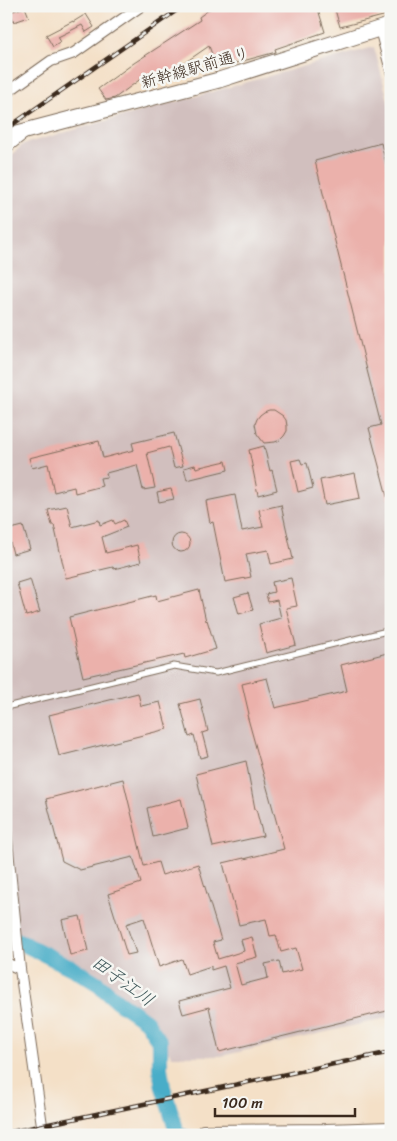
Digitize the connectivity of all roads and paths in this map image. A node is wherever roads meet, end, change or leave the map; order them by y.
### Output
1 (141, 6) edge
2 (385, 27) edge
3 (391, 71) edge
4 (6, 93) edge
5 (28, 131) junction
6 (6, 136) edge
7 (6, 148) edge
8 (391, 630) edge
9 (6, 707) edge
10 (6, 830) edge
11 (6, 963) edge
12 (20, 969) junction
13 (391, 1127) edge
14 (203, 1130) dead end
15 (44, 1135) edge

1 - 4 street
2 - 3 street
2 - 5 street, 新幹線駅前通り
5 - 6 street, 新幹線駅前通り
5 - 7 street
8 - 9 lane
10 - 12 street
11 - 12 street
12 - 15 street
13 - 14 street

